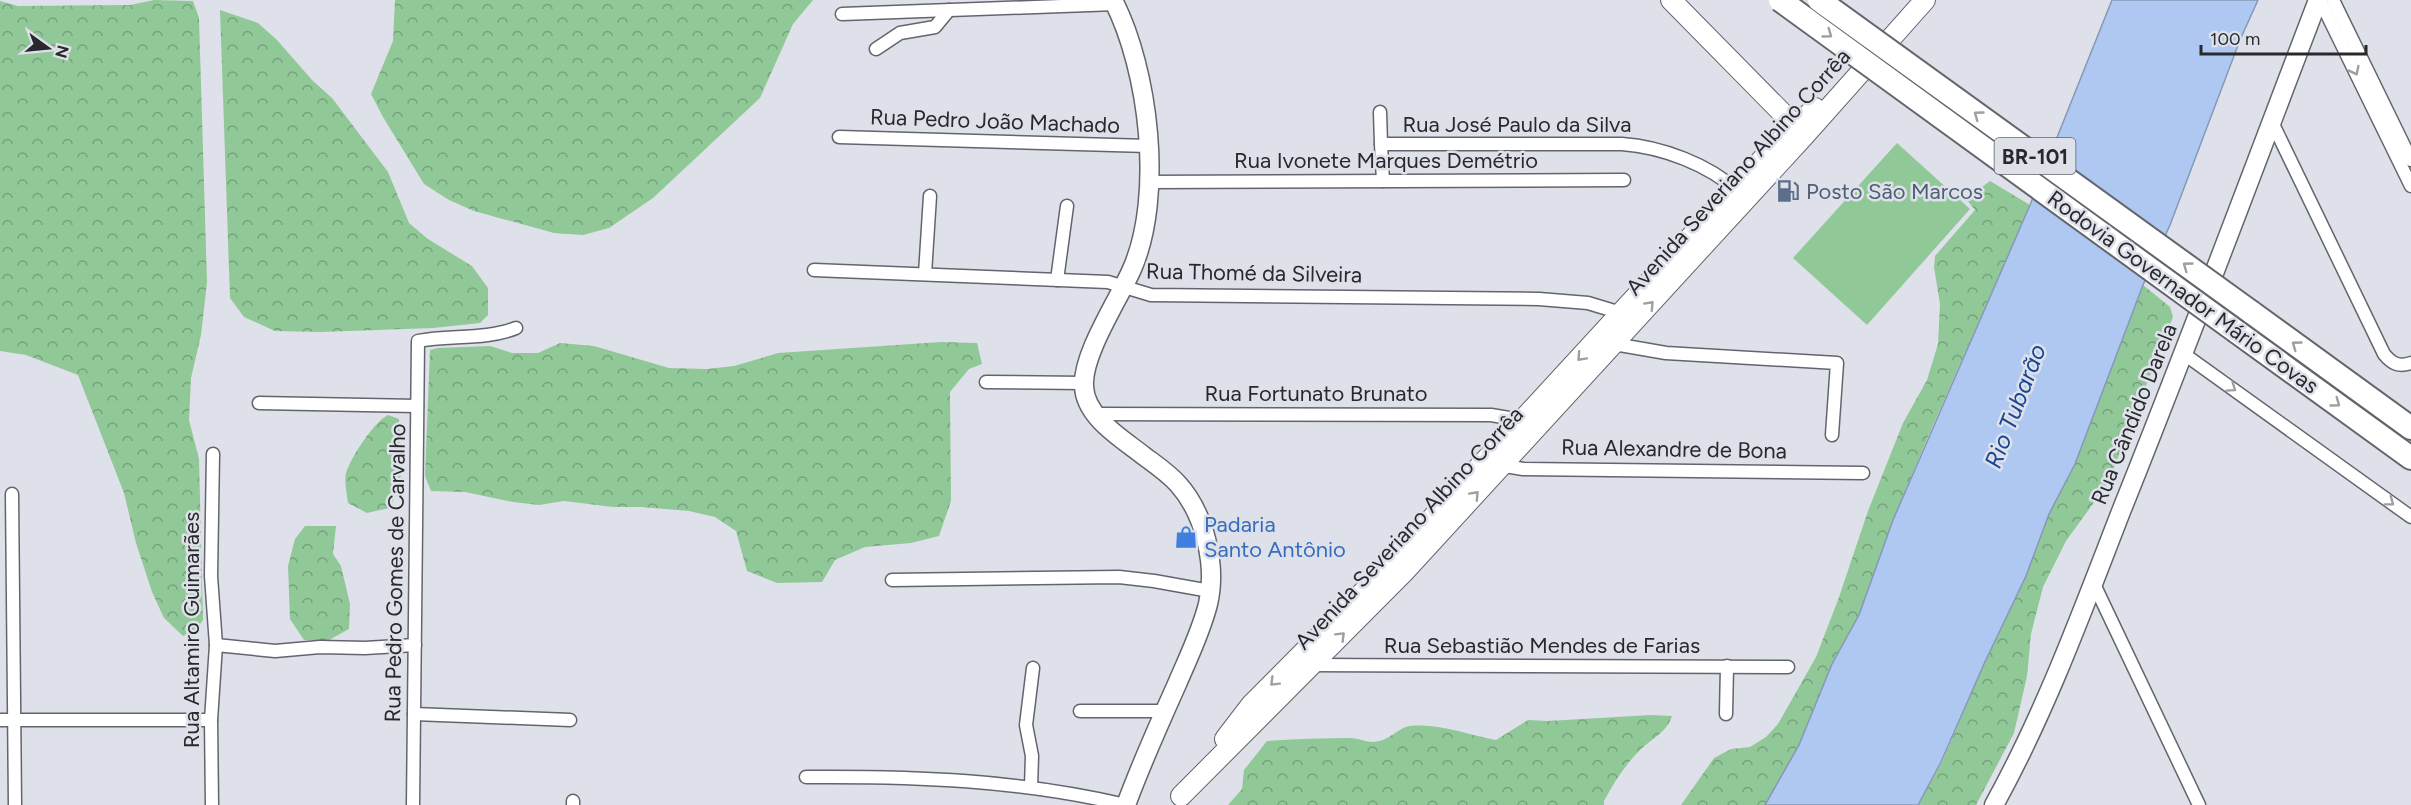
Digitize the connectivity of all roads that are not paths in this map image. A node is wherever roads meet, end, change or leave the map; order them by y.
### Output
1 (1671, 0) edge
2 (1780, 0) edge
3 (1819, 0) edge
4 (1925, 0) edge
5 (2319, 0) edge
6 (2333, 0) edge
7 (1114, 2) edge
8 (949, 10) junction
9 (842, 14) dead end
10 (876, 49) dead end
11 (1877, 56) junction
12 (1772, 102) junction
13 (1380, 112) dead end
14 (1810, 112) junction
15 (2271, 122) junction
16 (1799, 131) junction
17 (839, 137) dead end
18 (1381, 144) junction
19 (1777, 144) junction
20 (1149, 147) junction
21 (2411, 160) edge
22 (1624, 180) dead end
23 (1383, 181) junction
24 (1148, 182) junction
25 (2411, 186) edge
26 (1740, 194) junction
27 (930, 196) dead end
28 (1067, 206) dead end
29 (814, 270) dead end
30 (925, 274) junction
31 (1057, 280) junction
32 (1124, 287) junction
33 (1621, 313) junction
34 (516, 328) dead end
35 (1614, 344) junction
36 (2184, 354) junction
37 (2411, 363) edge
38 (986, 382) dead end
39 (1084, 383) junction
40 (259, 403) dead end
41 (417, 406) junction
42 (1095, 414) junction
43 (2411, 428) edge
44 (1524, 429) junction
45 (1832, 435) dead end
46 (213, 454) dead end
47 (2411, 458) edge
48 (1495, 462) junction
49 (1863, 473) dead end
50 (12, 494) dead end
51 (2411, 517) edge
52 (892, 580) dead end
53 (2093, 582) junction
54 (1210, 591) junction
55 (216, 645) junction
56 (415, 645) junction
57 (1306, 661) junction
58 (1727, 666) junction
59 (1788, 666) dead end
60 (1033, 668) dead end
61 (1080, 711) dead end
62 (1165, 711) junction
63 (414, 714) junction
64 (1726, 714) dead end
65 (0, 720) edge
66 (14, 720) junction
67 (212, 720) junction
68 (570, 720) dead end
69 (806, 777) dead end
70 (1031, 787) junction
71 (1177, 801) edge
72 (15, 805) edge
73 (212, 805) edge
74 (413, 805) edge
75 (1126, 805) edge
76 (1994, 805) edge
77 (2199, 805) edge

1 - 12 main road
2 -> 47 highway, Rodovia Governador Mário Covas / BR-101, bridge
43 -> 3 highway, Rodovia Governador Mário Covas / BR-101, bridge
4 - 11 main road
5 - 15 street, Rua Cândido Darela
5 -> 25 street
6 - 21 street
7 - 8 street
7 - 20 street
8 - 9 street
8 - 10 street
11 - 14 main road, Avenida Severiano Albino Corrêa
11 - 16 main road, Avenida Severiano Albino Corrêa
12 - 14 main road
12 - 16 main road
12 - 19 main road
13 - 18 street
14 - 16 main road, Avenida Severiano Albino Corrêa
15 - 36 street, Rua Cândido Darela
15 - 37 street
16 - 19 main road, Avenida Severiano Albino Corrêa
16 - 26 main road, Avenida Severiano Albino Corrêa
17 - 20 street, Rua Pedro João Machado
18 - 23 street, Rua José Paulo da Silva
18 - 26 street, Rua José Paulo da Silva
19 - 26 main road, Avenida Severiano Albino Corrêa
20 - 24 street
22 - 23 street, Rua Ivonete Marques Demétrio
23 - 24 street, Rua Ivonete Marques Demétrio
24 - 32 street
26 - 33 main road, Avenida Severiano Albino Corrêa
35 -> 26 main road, Avenida Severiano Albino Corrêa
27 - 30 street
28 - 31 street
29 - 30 street, Rua Thomé da Silveira
30 - 31 street, Rua Thomé da Silveira
31 - 32 street, Rua Thomé da Silveira
32 - 33 street, Rua Thomé da Silveira
32 - 39 street
33 - 35 main road
33 -> 44 main road, Avenida Severiano Albino Corrêa
34 - 41 street, Rua Pedro Gomes de Carvalho
35 - 44 main road, Avenida Severiano Albino Corrêa
35 - 45 street
36 -> 51 street
36 - 53 street, Rua Cândido Darela
38 - 39 street
39 - 42 street
40 - 41 street
41 - 56 street, Rua Pedro Gomes de Carvalho
42 - 44 street, Rua Fortunato Brunato
42 - 54 street
44 - 48 main road, Avenida Severiano Albino Corrêa
46 - 55 street, Rua Altamiro Guimarães
48 - 49 street, Rua Alexandre de Bona
48 - 57 main road, Avenida Severiano Albino Corrêa
50 - 66 street
52 - 54 street
53 - 76 street, Rua Cândido Darela
53 - 77 street
54 - 62 street
55 - 56 street
55 - 67 street, Rua Altamiro Guimarães
56 - 63 street, Rua Pedro Gomes de Carvalho
57 - 58 street, Rua Sebastião Mendes de Farias
57 - 71 main road, Avenida Severiano Albino Corrêa
58 - 59 street, Rua Sebastião Mendes de Farias
58 - 64 street
60 - 70 street
61 - 62 street
62 - 75 street
63 - 68 street
63 - 74 street, Rua Pedro Gomes de Carvalho
65 - 66 street
66 - 67 street
66 - 72 street
67 - 73 street, Rua Altamiro Guimarães
69 - 70 street
70 - 75 street

